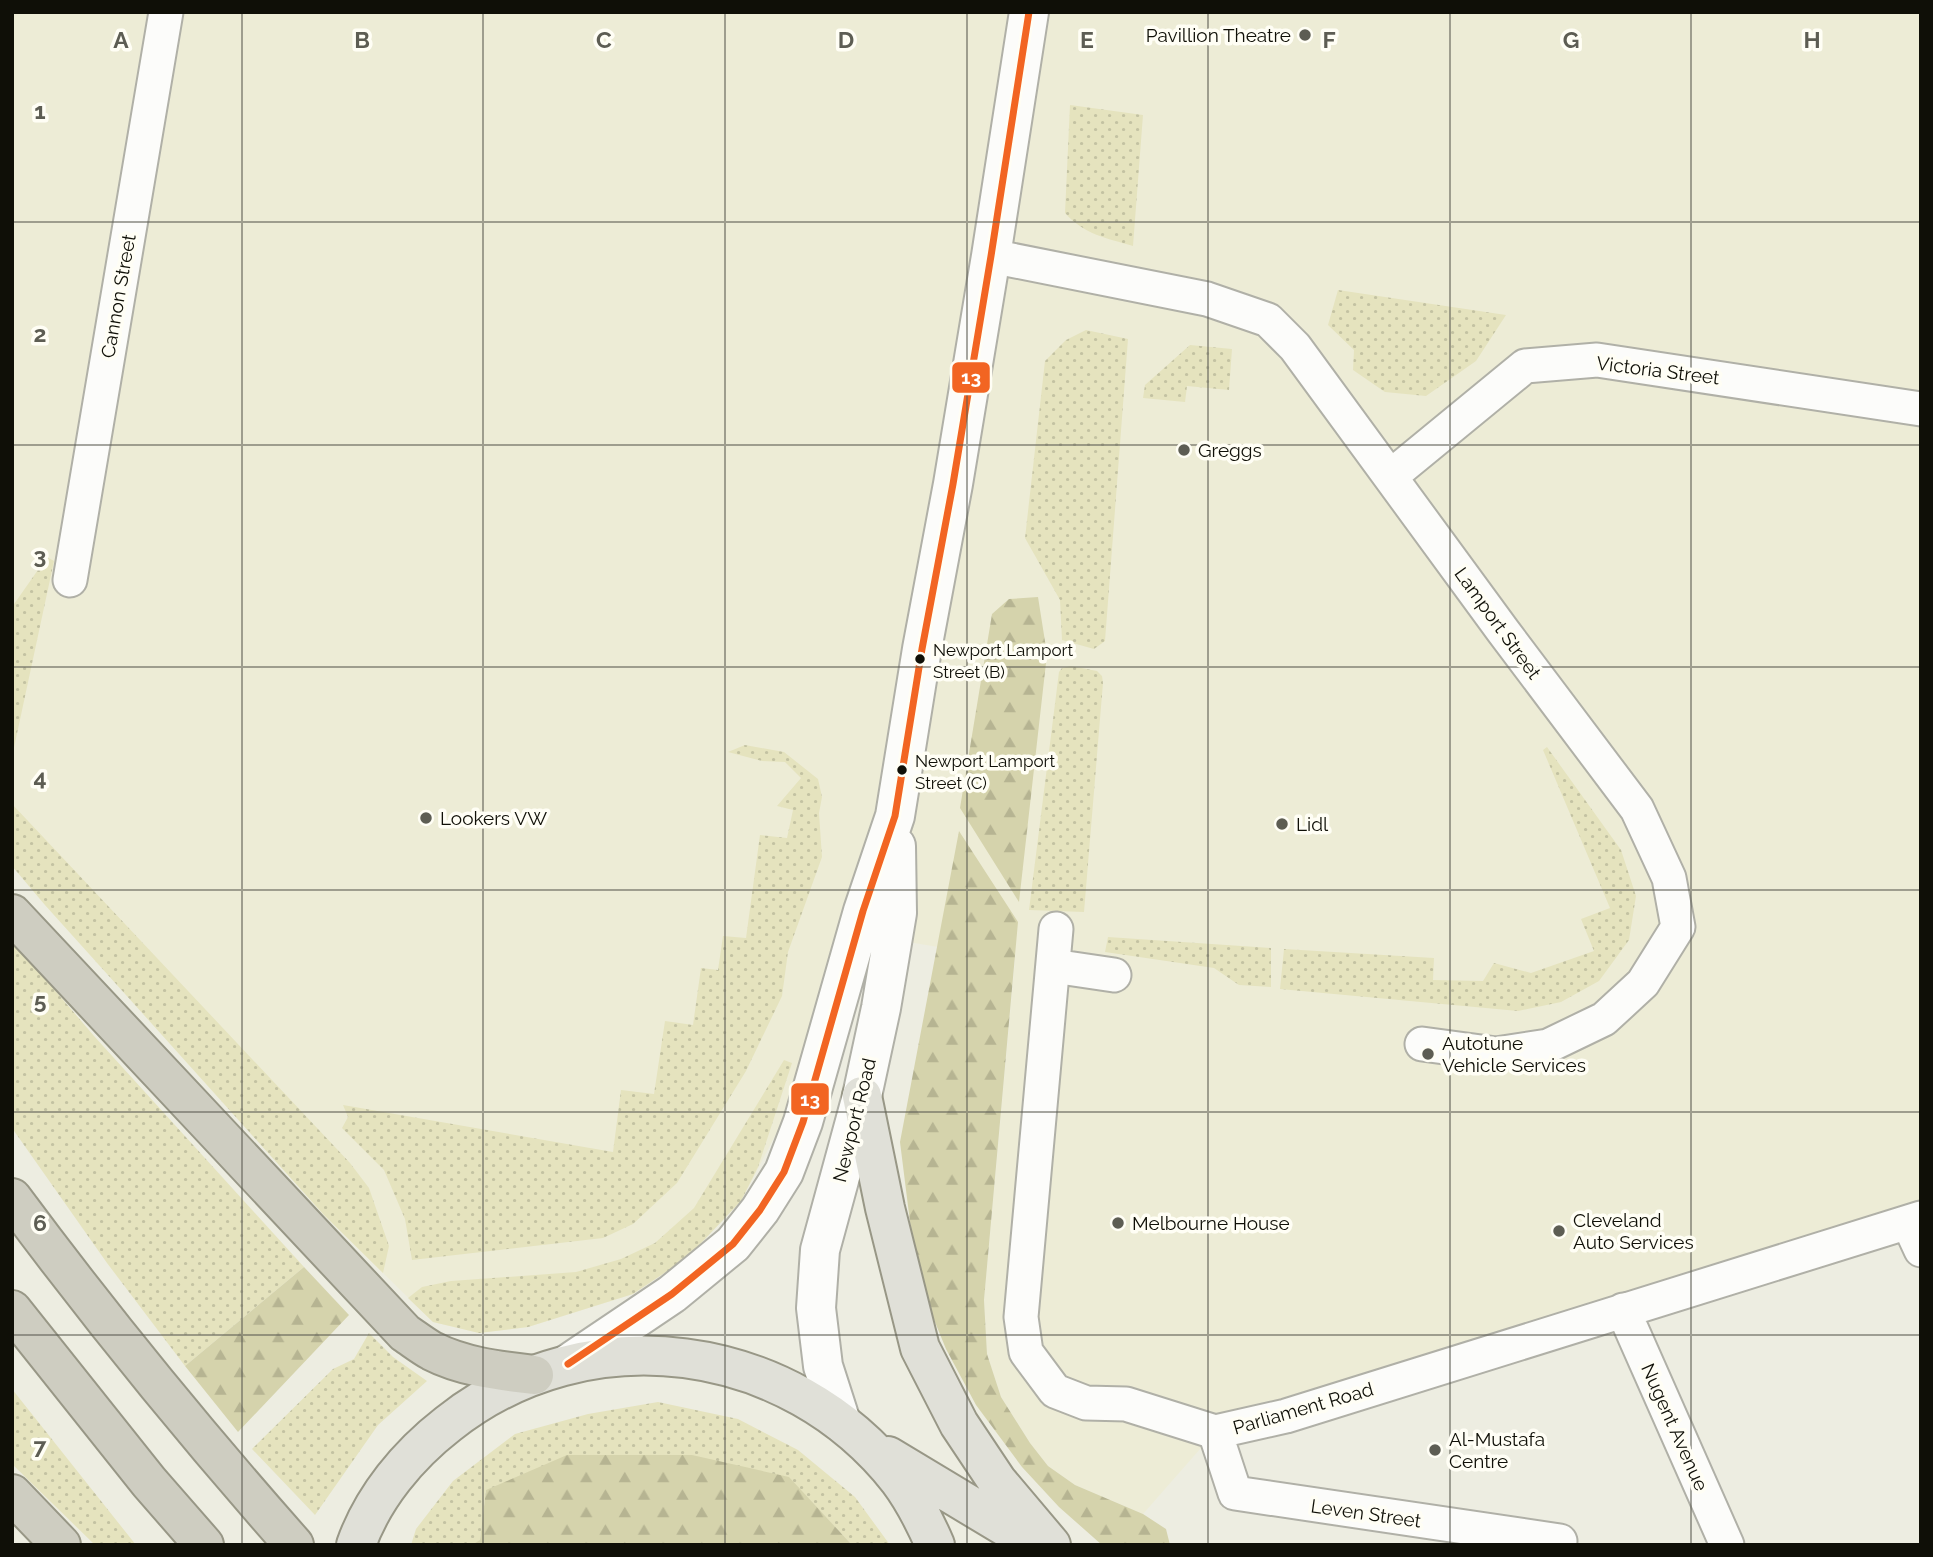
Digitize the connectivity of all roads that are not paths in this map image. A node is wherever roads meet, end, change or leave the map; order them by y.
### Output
1 (166, 12) edge
2 (1029, 12) edge
3 (991, 256) junction
4 (1921, 409) edge
5 (1391, 476) junction
6 (69, 580) dead end
7 (895, 816) junction
8 (12, 914) edge
9 (1056, 929) dead end
10 (1053, 966) junction
11 (1114, 975) dead end
12 (1422, 1044) dead end
13 (862, 1096) junction
14 (12, 1198) edge
15 (1917, 1230) edge
16 (12, 1310) edge
17 (1623, 1310) junction
18 (551, 1369) junction
19 (852, 1431) junction
20 (1215, 1432) junction
21 (12, 1494) edge
22 (1560, 1541) dead end
23 (61, 1545) edge
24 (204, 1545) edge
25 (294, 1545) edge
26 (356, 1545) edge
27 (935, 1545) edge
28 (1036, 1545) edge
29 (1051, 1545) edge
30 (1727, 1545) edge

1 - 6 street, Cannon Street
2 - 3 main road, Newport Road
3 - 5 street, Lamport Street
3 - 7 main road, Newport Road
4 - 5 street, Victoria Street
5 - 12 street, Lamport Street
7 - 13 main road, Newport Road
7 - 18 main road, Newport Road
8 - 18 highway
9 - 10 street, Parliament Road
10 - 11 street
10 - 20 street, Parliament Road
13 - 19 main road, Newport Road
13 - 29 main road
14 - 25 highway
15 - 17 street, Parliament Road
16 - 24 highway
17 - 20 street, Parliament Road
17 - 30 street, Nugent Avenue
18 - 19 main road
18 - 26 main road
19 - 27 main road
19 - 28 main road
20 - 22 street, Leven Street
21 - 23 highway

